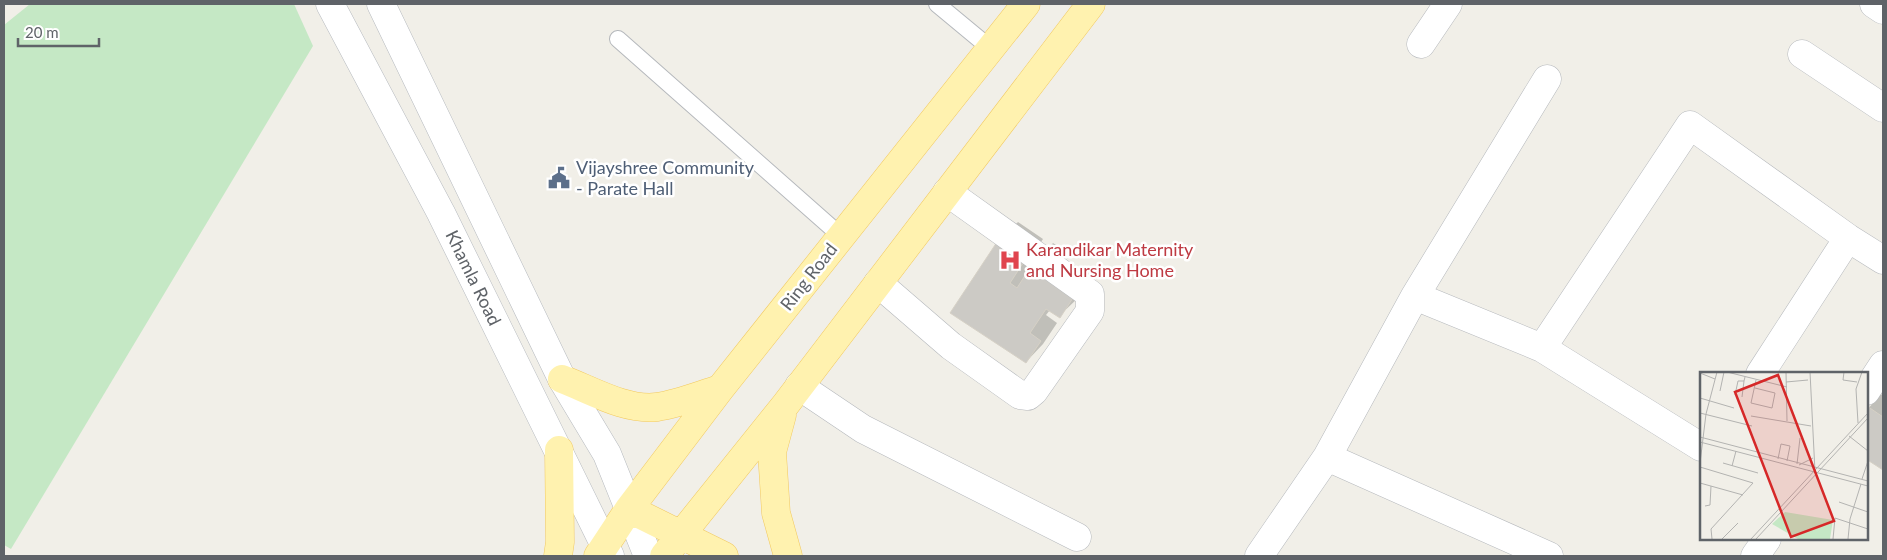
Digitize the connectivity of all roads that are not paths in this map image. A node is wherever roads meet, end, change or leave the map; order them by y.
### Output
1 (330, 4) edge
2 (380, 4) edge
3 (937, 4) edge
4 (1026, 4) edge
5 (1091, 4) edge
6 (1448, 4) edge
7 (1874, 4) edge
8 (1883, 10) edge
9 (618, 40) dead end
10 (1421, 44) dead end
11 (990, 48) junction
12 (1802, 54) dead end
13 (1547, 79) dead end
14 (1883, 108) edge
15 (947, 192) junction
16 (841, 236) junction
17 (1848, 238) junction
18 (1883, 260) edge
19 (878, 283) junction
20 (1415, 296) junction
21 (1542, 348) junction
22 (1883, 366) edge
23 (1761, 372) edge
24 (562, 378) junction
25 (720, 389) junction
26 (1867, 390) edge
27 (792, 395) junction
28 (1700, 446) edge
29 (559, 450) junction
30 (1327, 457) junction
31 (629, 509) junction
32 (680, 535) junction
33 (1077, 537) dead end
34 (1766, 540) edge
35 (609, 554) edge
36 (558, 556) edge
37 (648, 556) edge
38 (664, 556) edge
39 (724, 556) edge
40 (788, 556) edge
41 (1259, 556) edge
42 (1549, 556) edge
43 (1755, 556) edge

1 - 29 street, Khamla Road
2 - 24 street, Khamla Road
3 - 11 lane
4 - 11 main road, Ring Road
5 - 15 main road
6 - 10 street
7 - 8 street
9 - 16 lane
11 - 16 main road, Ring Road
12 - 14 street
13 - 20 street
15 - 19 main road
15 - 19 street
16 - 25 main road, Ring Road
17 - 18 street
17 - 21 street
17 - 23 street
19 - 27 main road
20 - 21 street
20 - 30 street
21 - 28 street
22 - 26 street
24 - 25 main road
24 - 31 street, Khamla Road
25 - 31 main road, Ring Road
27 - 32 main road
27 - 33 street
27 - 40 main road
29 - 35 street, Khamla Road
29 - 36 main road
30 - 41 street
30 - 42 street
31 - 32 main road
31 - 35 main road, Ring Road
31 - 37 street, Khamla Road
32 - 38 main road
32 - 39 main road
34 - 43 street

